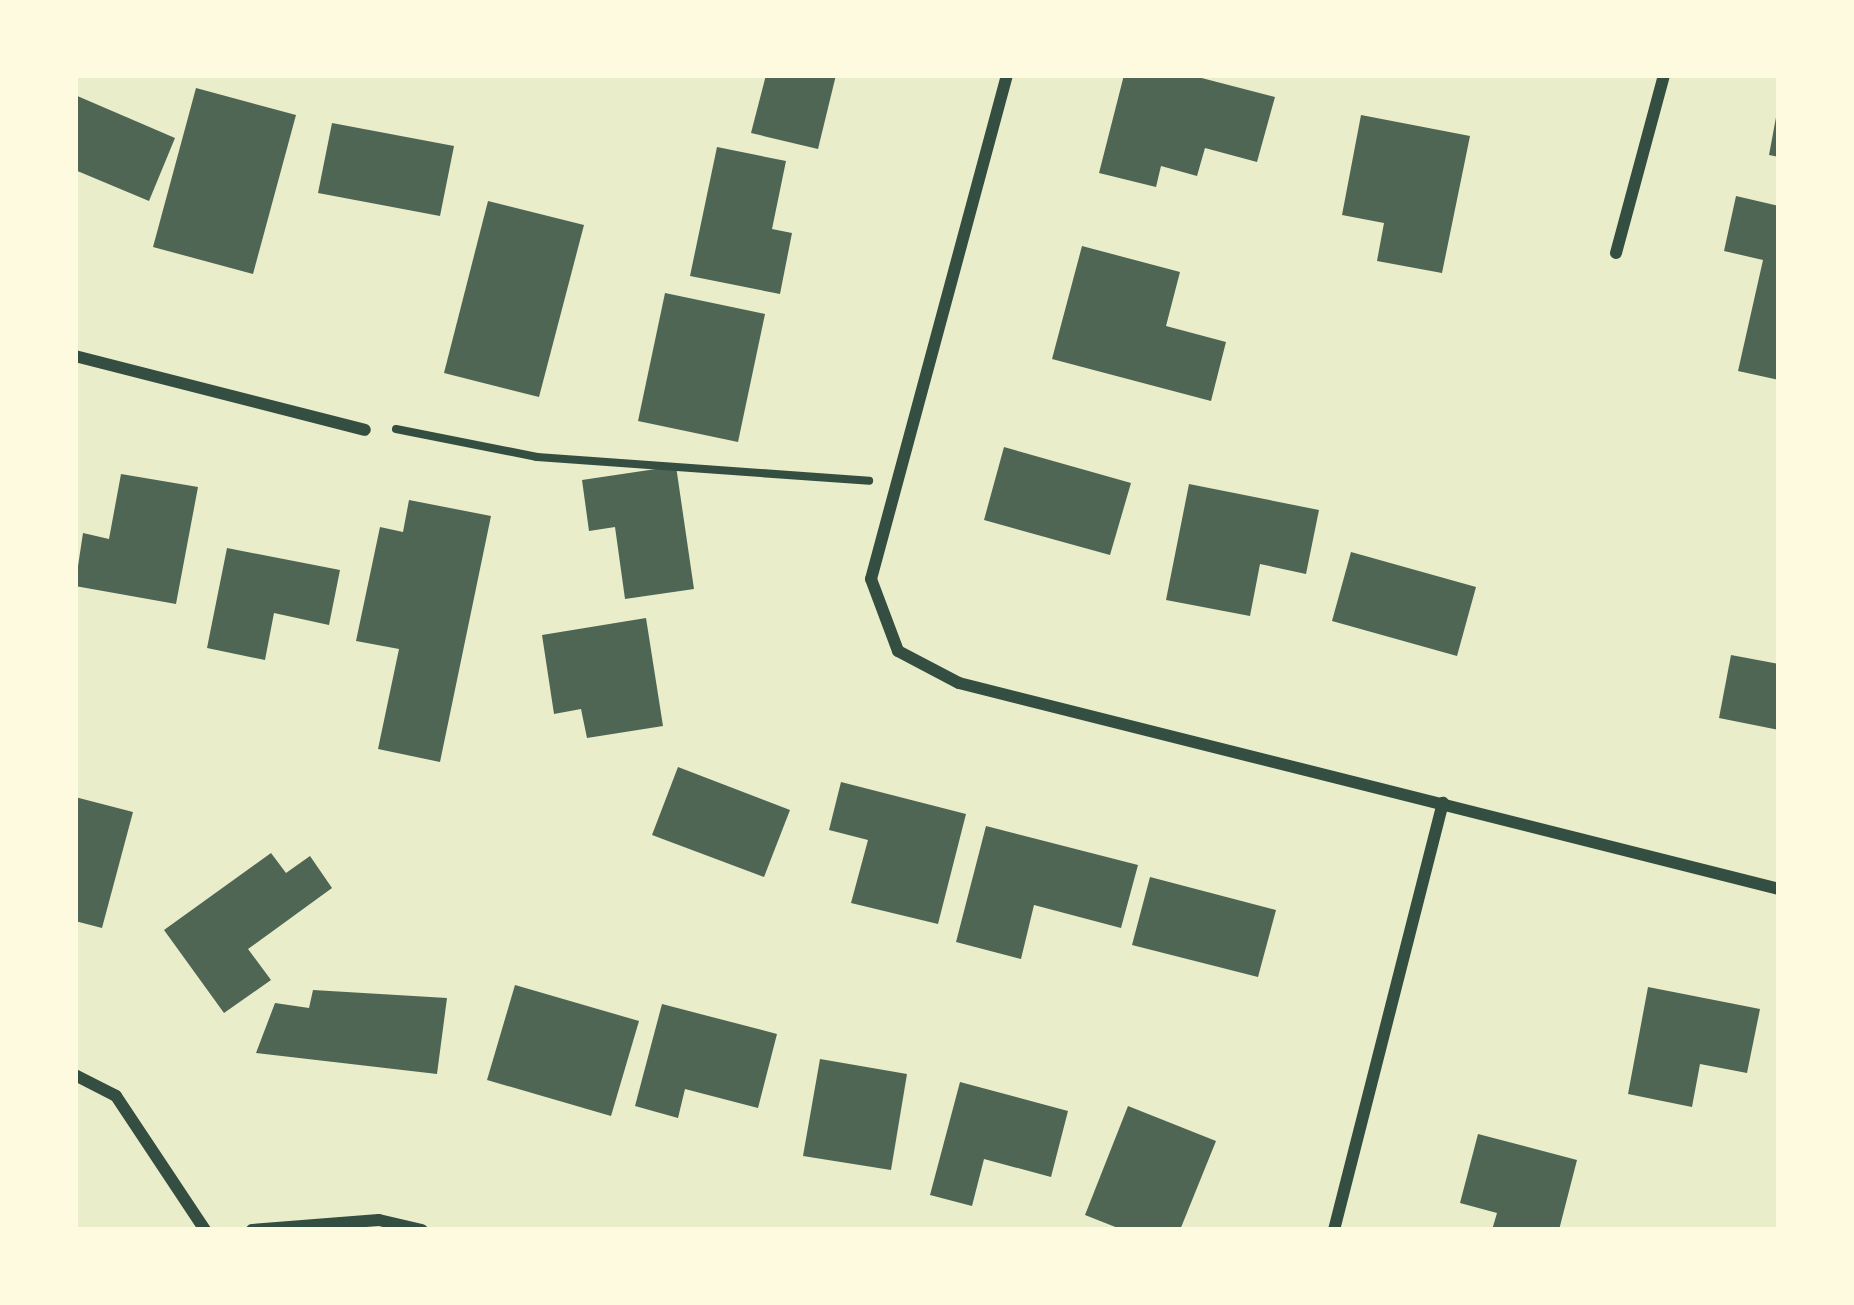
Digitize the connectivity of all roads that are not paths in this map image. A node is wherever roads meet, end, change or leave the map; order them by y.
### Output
1 (1006, 75) edge
2 (1664, 75) edge
3 (1616, 253) dead end
4 (75, 356) edge
5 (365, 430) road end
6 (1443, 803) junction
7 (1779, 890) edge
8 (75, 1075) edge
9 (205, 1230) edge
10 (252, 1230) edge
11 (422, 1230) edge
12 (1334, 1230) edge

1 - 6 street
2 - 3 street
4 - 5 street
6 - 7 street
6 - 12 street
8 - 9 street
10 - 11 street

